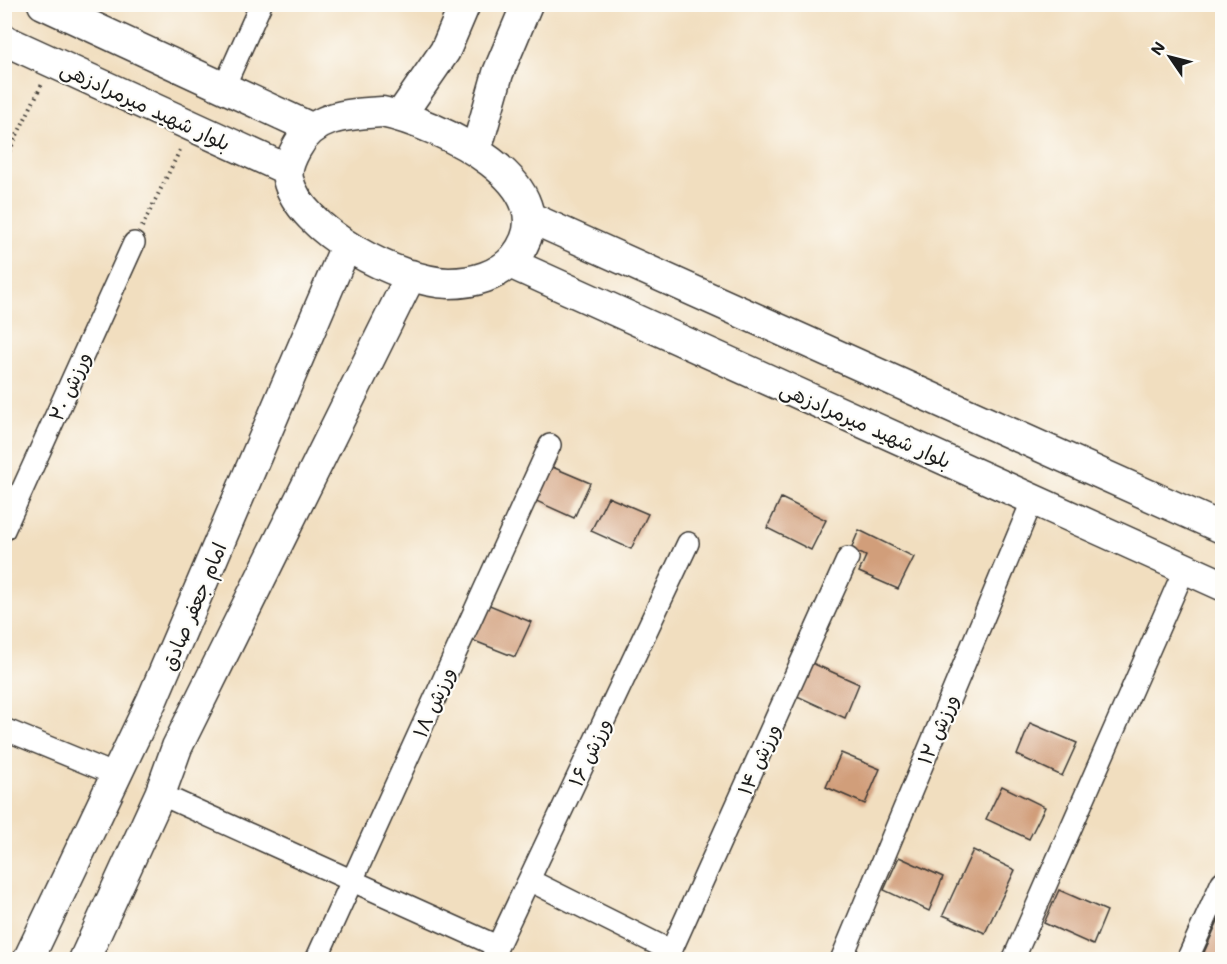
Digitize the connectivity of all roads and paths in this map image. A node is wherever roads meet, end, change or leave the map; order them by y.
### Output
1 (43, 4) edge
2 (261, 4) edge
3 (465, 4) edge
4 (527, 4) edge
5 (4, 40) edge
6 (53, 62) junction
7 (224, 87) junction
8 (400, 116) junction
9 (192, 125) junction
10 (311, 128) junction
11 (476, 151) junction
12 (4, 162) edge
13 (288, 170) junction
14 (530, 217) junction
15 (134, 243) joint
16 (346, 246) junction
17 (510, 263) junction
18 (411, 275) junction
19 (550, 445) dead end
20 (1033, 499) junction
21 (1222, 528) edge
22 (4, 530) edge
23 (688, 543) dead end
24 (848, 558) dead end
25 (1185, 568) junction
26 (1222, 585) edge
27 (152, 700) junction
28 (4, 729) edge
29 (177, 747) junction
30 (116, 775) junction
31 (160, 794) junction
32 (92, 826) junction
33 (121, 877) junction
34 (529, 880) junction
35 (351, 882) junction
36 (1222, 882) edge
37 (494, 953) edge
38 (669, 955) edge
39 (28, 960) edge
40 (84, 960) edge
41 (316, 960) edge
42 (841, 960) edge
43 (1013, 960) edge
44 (1187, 960) edge

1 - 7 main road
2 - 7 street
3 - 8 main road
4 - 11 main road
5 - 6 main road, بلوار شهید میرمرادزهی
6 - 9 main road, بلوار شهید میرمرادزهی
6 - 12 path
7 - 10 main road
8 - 10 main road
8 - 11 main road
9 - 13 main road, بلوار شهید میرمرادزهی
9 - 15 path
10 - 13 main road
11 - 14 main road
13 - 16 main road
14 - 17 main road
14 - 21 main road
15 - 22 street, ورزش ۲۰
16 - 18 main road
16 - 27 main road, امام جعفر صادق
17 - 18 main road
17 - 20 main road, بلوار شهید میرمرادزهی
18 - 29 main road
19 - 35 street, ورزش ۱۸
20 - 25 main road, بلوار شهید میرمرادزهی
20 - 42 street, ورزش ۱۲
23 - 34 street, ورزش ۱۶
24 - 38 street, ورزش ۱۴
25 - 26 main road, بلوار شهید میرمرادزهی
25 - 43 street
27 - 29 main road
27 - 30 main road, امام جعفر صادق
28 - 30 street
29 - 31 main road
30 - 32 main road, امام جعفر صادق
31 - 33 main road
31 - 35 street
32 - 33 main road
32 - 39 main road, امام جعفر صادق
33 - 40 main road
34 - 37 street, ورزش ۱۶
34 - 38 street
35 - 37 street
35 - 41 street, ورزش ۱۸
36 - 44 street

